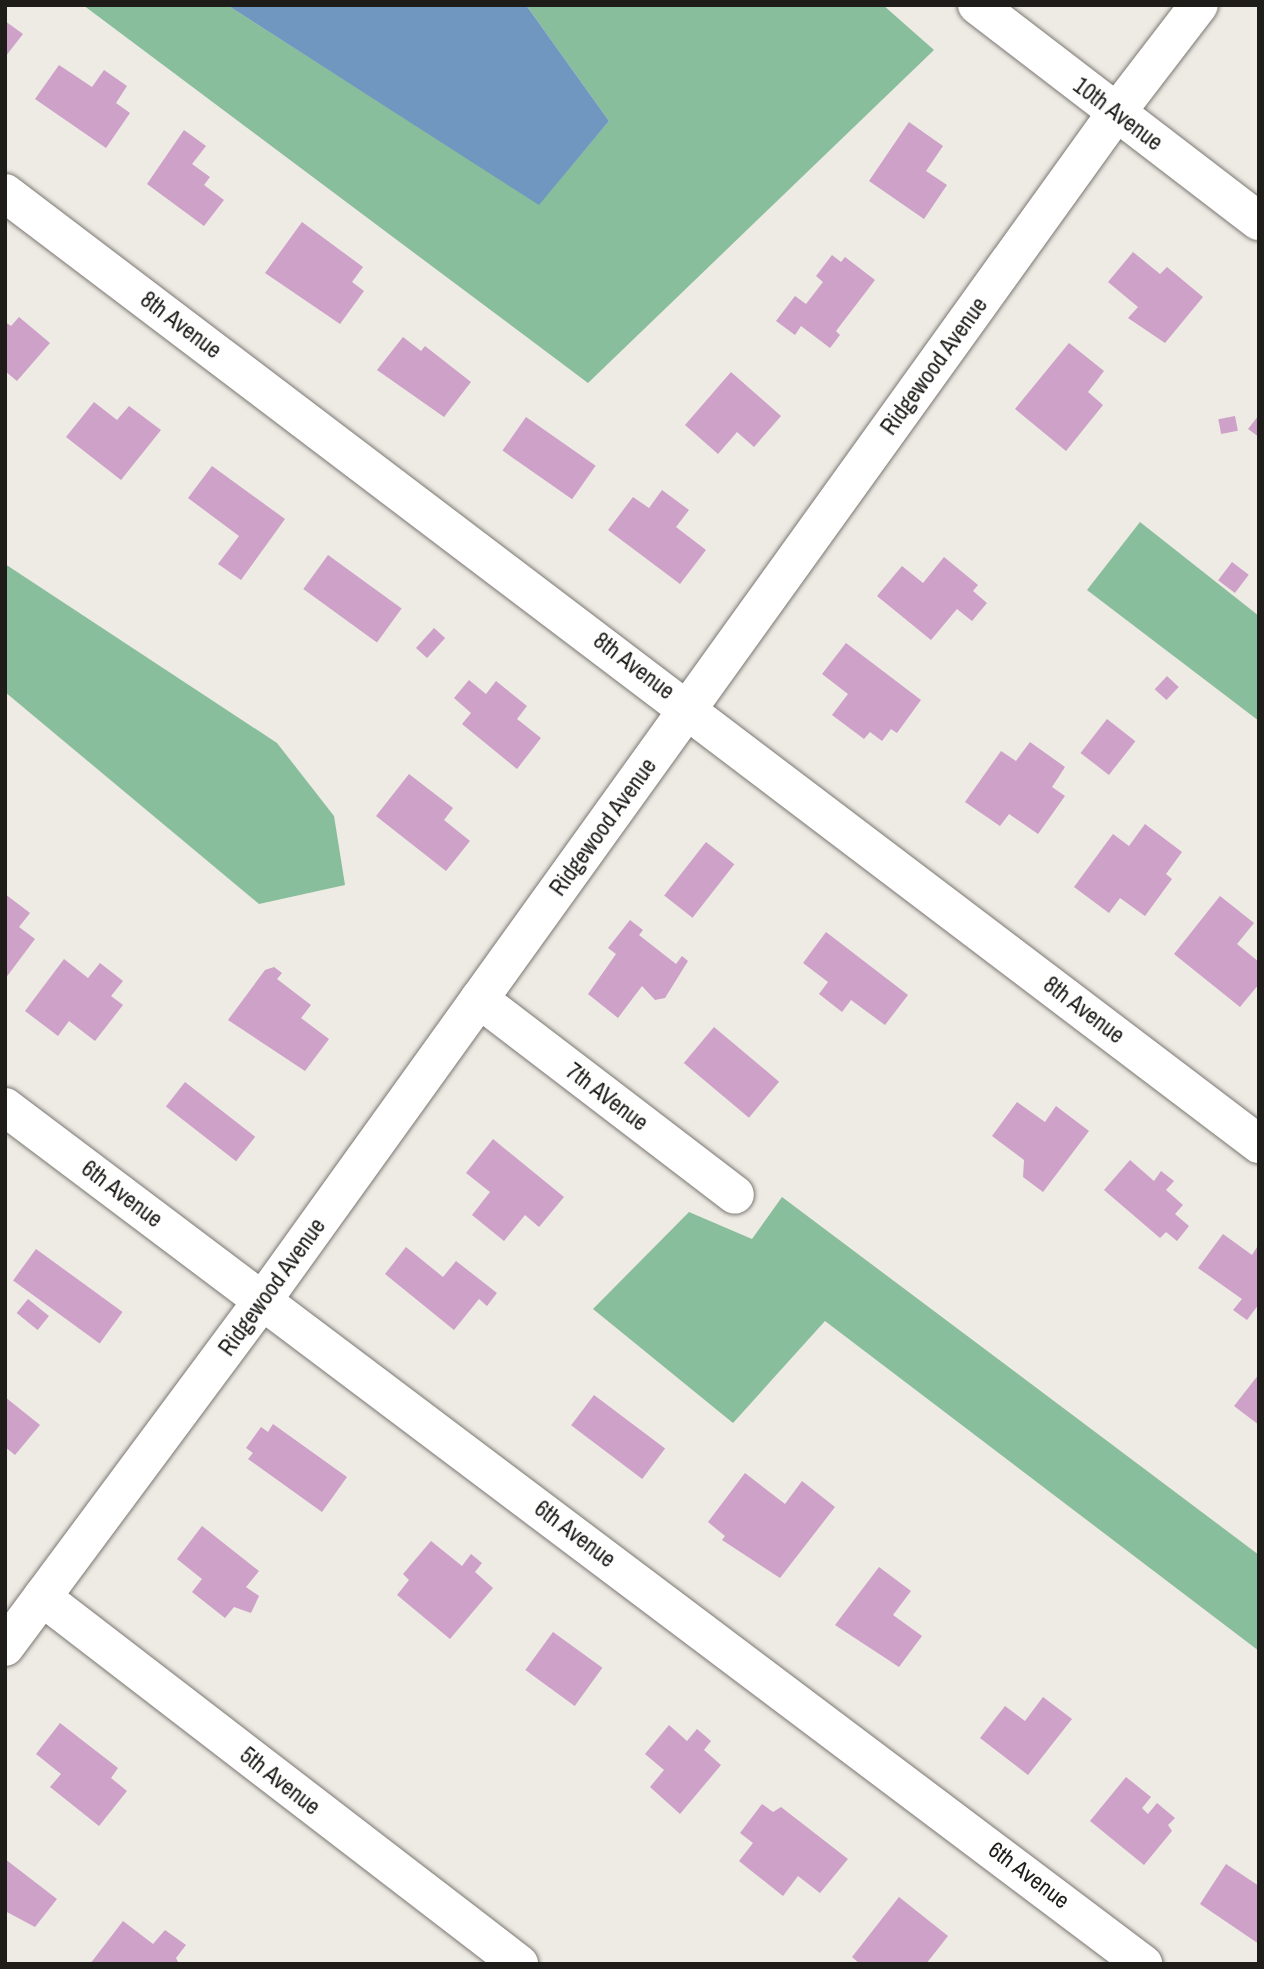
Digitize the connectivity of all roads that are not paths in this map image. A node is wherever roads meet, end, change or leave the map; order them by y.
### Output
1 (977, 5) edge
2 (1199, 5) edge
3 (1116, 113) junction
4 (5, 193) edge
5 (1259, 221) edge
6 (689, 707) junction
7 (479, 999) junction
8 (5, 1107) edge
9 (1259, 1144) edge
10 (735, 1195) dead end
11 (263, 1300) junction
12 (42, 1597) junction
13 (5, 1647) edge
14 (519, 1964) edge
15 (1143, 1964) edge

1 - 3 street, 10th Avenue
2 - 3 street, Ridgewood Avenue
3 - 5 street, 10th Avenue
3 - 6 street, Ridgewood Avenue
4 - 6 street, 8th Avenue
6 - 7 street, Ridgewood Avenue
6 - 9 street, 8th Avenue
7 - 10 street, 7th AVenue
7 - 11 street, Ridgewood Avenue
8 - 11 street, 6th Avenue
11 - 12 street, Ridgewood Avenue
11 - 15 street, 6th Avenue
12 - 13 street, Ridgewood Avenue
12 - 14 street, 5th Avenue

